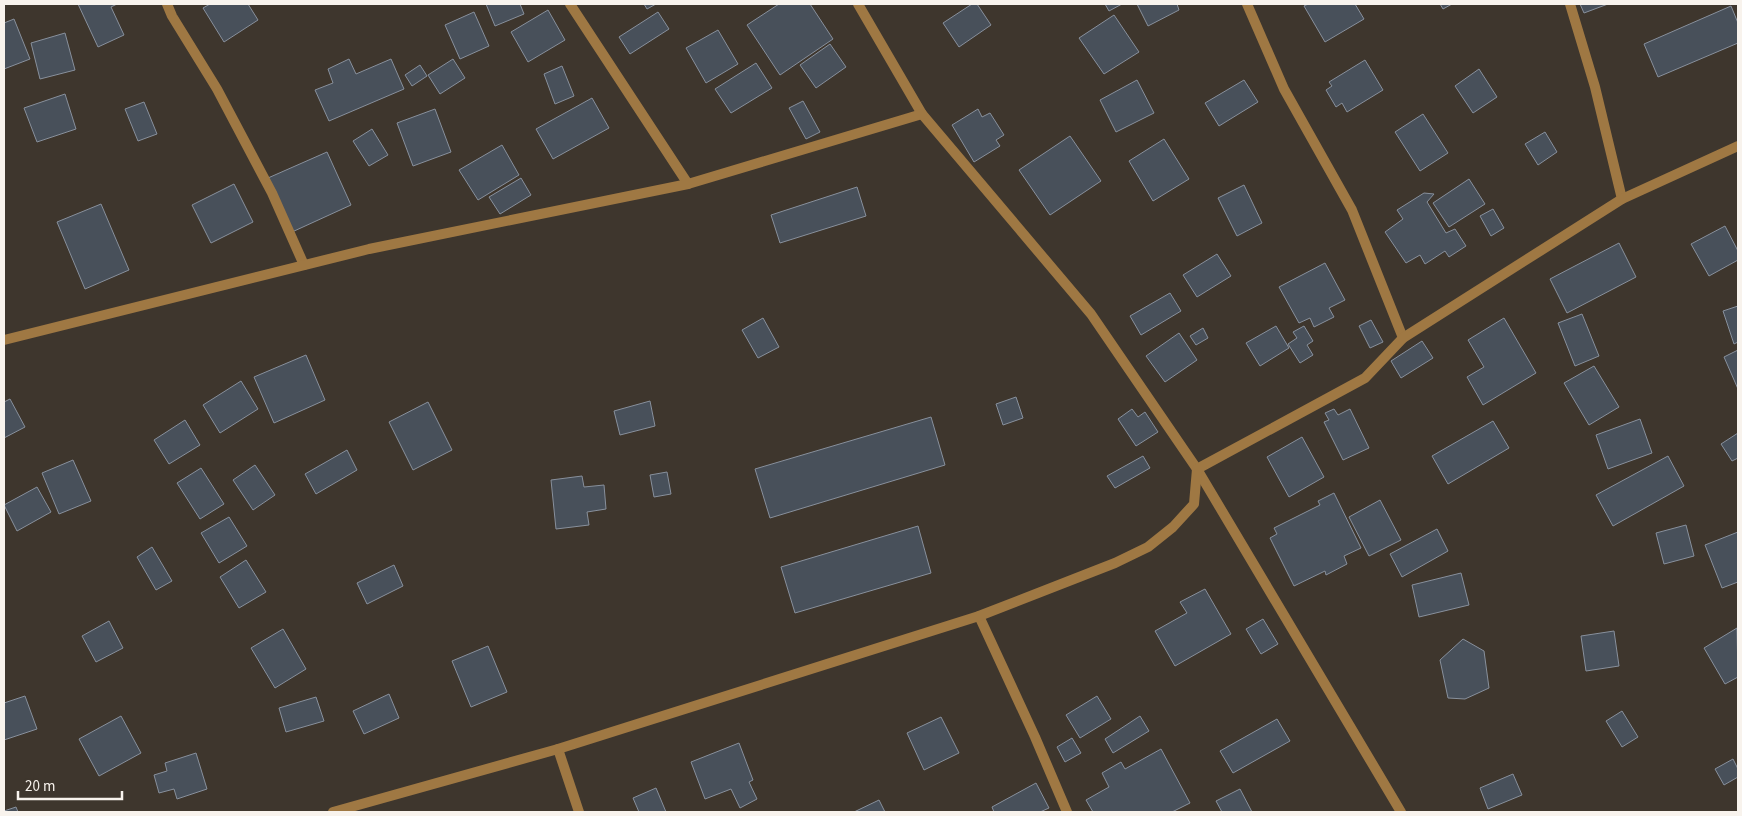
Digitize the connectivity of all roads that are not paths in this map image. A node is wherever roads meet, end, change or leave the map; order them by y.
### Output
1 (167, 4) edge
2 (570, 4) edge
3 (858, 4) edge
4 (1247, 4) edge
5 (1570, 4) edge
6 (922, 114) junction
7 (1738, 146) edge
8 (688, 184) junction
9 (1622, 199) junction
10 (304, 266) junction
11 (1403, 338) junction
12 (4, 340) edge
13 (1197, 469) junction
14 (979, 616) junction
15 (558, 749) junction
16 (333, 812) edge
17 (579, 812) edge
18 (1067, 812) edge
19 (1401, 812) edge

1 - 10 street
2 - 8 street
3 - 6 street
4 - 11 street
5 - 9 street
6 - 8 street
6 - 13 street
7 - 9 street
8 - 10 street
9 - 11 street
10 - 12 street
11 - 13 street
13 - 14 street
13 - 19 street
14 - 15 street
14 - 18 street
15 - 16 street
15 - 17 street

